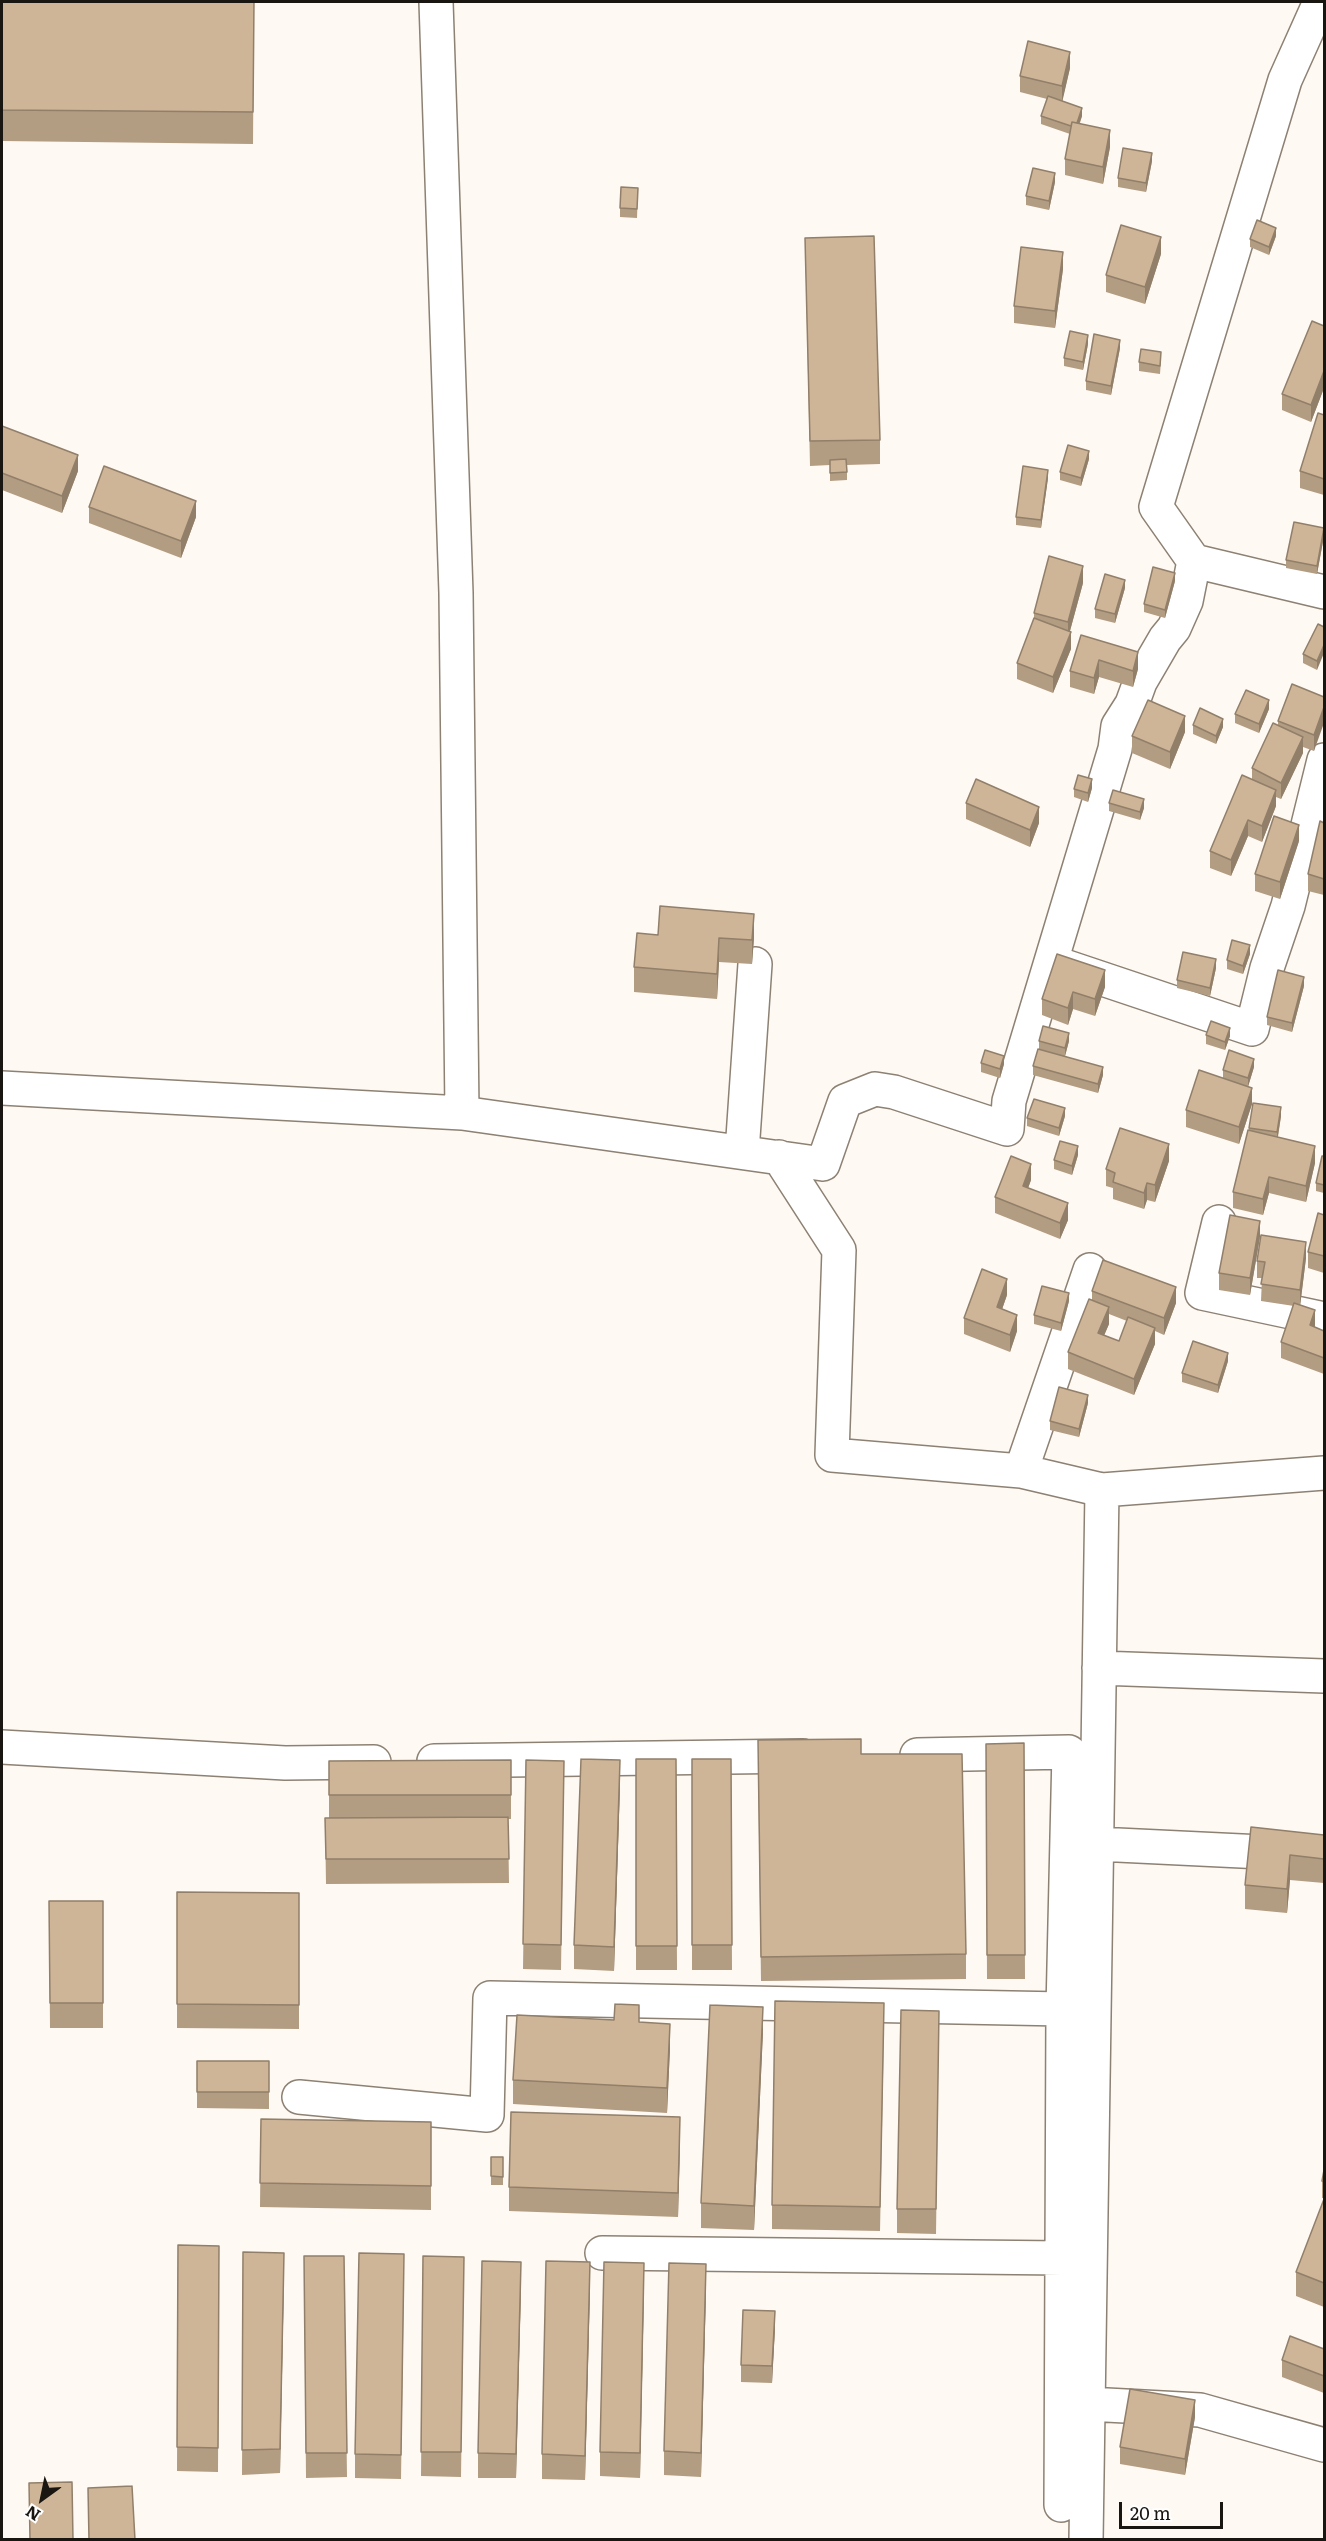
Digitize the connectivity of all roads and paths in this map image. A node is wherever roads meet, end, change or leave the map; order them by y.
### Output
1 (436, 2) edge
2 (1320, 2) edge
3 (1194, 561) junction
4 (1324, 592) edge
5 (1323, 774) edge
6 (1051, 962) junction
7 (755, 964) dead end
8 (2, 1088) edge
9 (462, 1113) junction
10 (742, 1152) junction
11 (779, 1157) junction
12 (1219, 1222) dead end
13 (1090, 1270) dead end
14 (1324, 1319) edge
15 (1021, 1471) junction
16 (1324, 1473) edge
17 (1102, 1490) junction
18 (1099, 1668) junction
19 (1324, 1676) edge
20 (2, 1747) edge
21 (891, 1755) edge
22 (832, 1756) edge
23 (1097, 1844) junction
24 (1324, 1855) edge
25 (1063, 2009) junction
26 (298, 2097) dead end
27 (602, 2253) dead end
28 (1062, 2258) junction
29 (1088, 2404) junction
30 (1324, 2445) edge
31 (1061, 2505) dead end
32 (1086, 2540) edge

1 - 9 street
2 - 3 street
3 - 4 street
3 - 6 street
5 - 6 street
6 - 11 street
7 - 10 street
8 - 9 street
9 - 10 street
10 - 11 street
11 - 15 street
12 - 14 street
13 - 15 street
15 - 17 street
16 - 17 street
17 - 18 street
18 - 19 street
18 - 23 street
20 - 22 street
21 - 25 street
23 - 24 street
23 - 29 street
25 - 26 street
25 - 28 street
27 - 28 street
28 - 31 street
29 - 30 street
29 - 32 street

